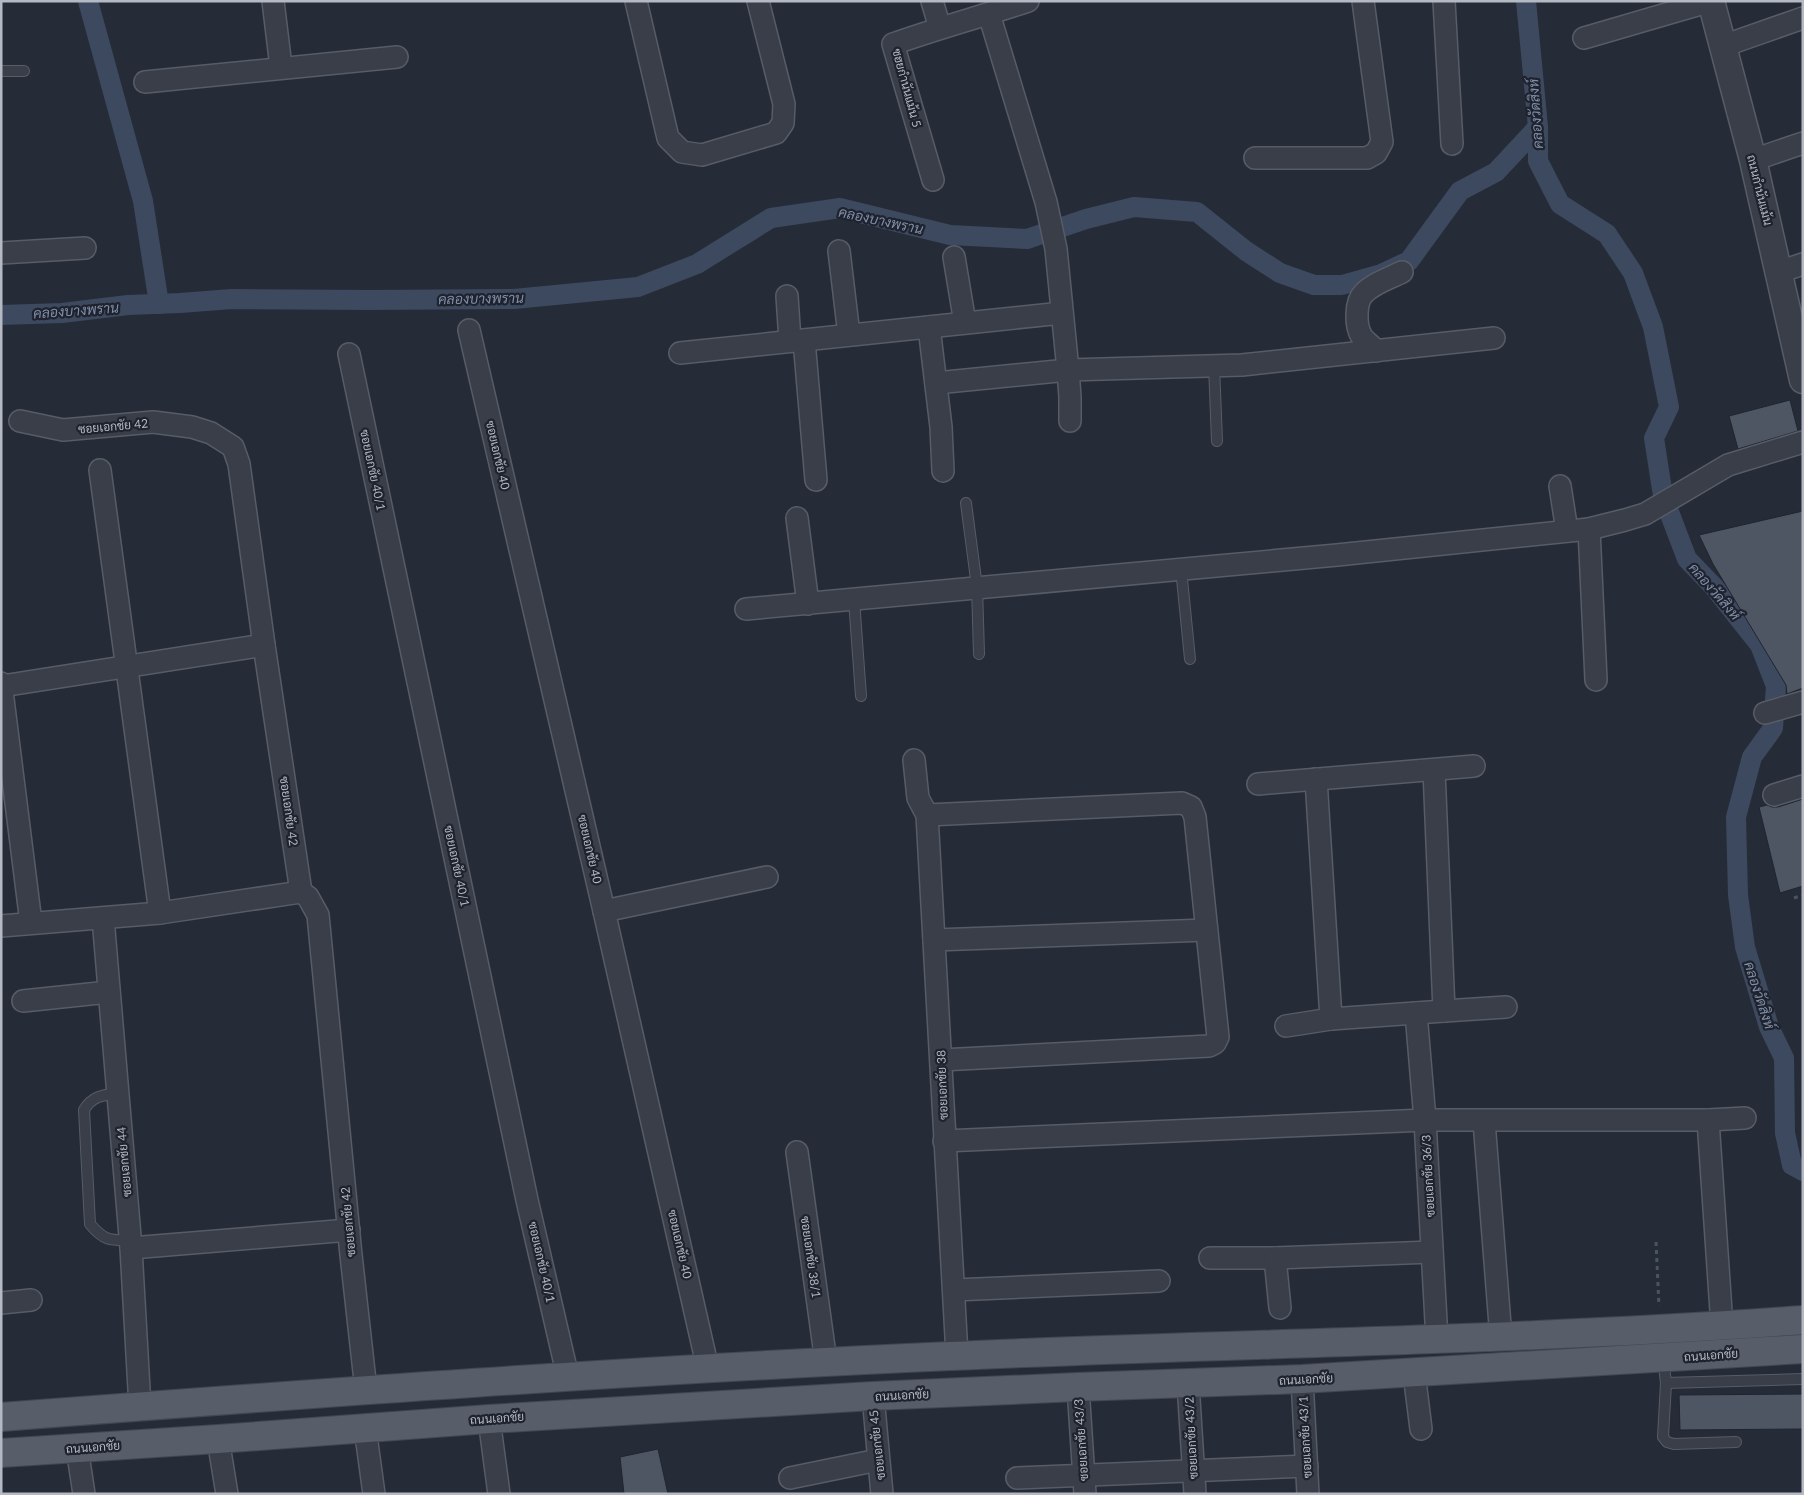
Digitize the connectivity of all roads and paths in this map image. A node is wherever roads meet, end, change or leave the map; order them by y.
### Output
1 (273, 1) edge
2 (636, 1) edge
3 (758, 1) edge
4 (932, 1) edge
5 (1028, 1) edge
6 (1363, 1) edge
7 (1444, 1) edge
8 (1711, 1) edge
9 (989, 14) junction
10 (1803, 18) edge
11 (940, 28) junction
12 (1584, 38) dead end
13 (1723, 46) junction
14 (397, 57) dead end
15 (281, 67) junction
16 (1, 70) edge
17 (24, 71) dead end
18 (145, 82) dead end
19 (1803, 143) edge
20 (1452, 144) dead end
21 (1255, 158) dead end
22 (1753, 160) junction
23 (933, 180) dead end
24 (85, 248) dead end
25 (839, 251) dead end
26 (1, 253) edge
27 (954, 257) dead end
28 (1791, 268) edge
29 (1402, 272) dead end
30 (787, 296) dead end
31 (1062, 314) junction
32 (965, 323) junction
33 (928, 327) junction
34 (469, 330) dead end
35 (849, 335) junction
36 (1494, 338) dead end
37 (797, 341) junction
38 (1376, 351) junction
39 (1800, 352) edge
40 (680, 353) dead end
41 (348, 354) dead end
42 (1214, 366) junction
43 (1068, 370) junction
44 (1803, 380) edge
45 (936, 383) junction
46 (20, 421) dead end
47 (1070, 421) dead end
48 (1217, 441) dead end
49 (1803, 442) edge
50 (100, 470) dead end
51 (942, 471) dead end
52 (816, 480) dead end
53 (1560, 486) dead end
54 (966, 503) dead end
55 (797, 518) dead end
56 (1589, 529) junction
57 (1567, 531) junction
58 (1181, 569) junction
59 (977, 587) junction
60 (854, 600) junction
61 (808, 604) junction
62 (746, 609) dead end
63 (264, 645) junction
64 (979, 654) dead end
65 (1190, 660) dead end
66 (126, 667) junction
67 (1596, 680) dead end
68 (1, 684) edge
69 (861, 696) dead end
70 (1803, 702) edge
71 (1765, 712) dead end
72 (914, 760) dead end
73 (1474, 766) dead end
74 (1434, 770) junction
75 (1316, 780) junction
76 (1258, 784) dead end
77 (1803, 786) edge
78 (1774, 796) dead end
79 (927, 814) junction
80 (767, 877) dead end
81 (301, 892) junction
82 (1803, 895) edge
83 (1794, 898) dead end
84 (604, 911) junction
85 (160, 913) junction
86 (103, 918) junction
87 (31, 923) junction
88 (1, 926) edge
89 (1206, 930) junction
90 (934, 940) junction
91 (109, 992) junction
92 (23, 1002) dead end
93 (1506, 1007) dead end
94 (1444, 1011) junction
95 (1416, 1013) junction
96 (1331, 1019) junction
97 (1286, 1026) dead end
98 (942, 1060) junction
99 (118, 1093) junction
100 (1745, 1118) dead end
101 (1425, 1120) junction
102 (1708, 1120) junction
103 (1484, 1121) junction
104 (944, 1141) junction
105 (797, 1152) dead end
106 (349, 1230) junction
107 (1656, 1242) dead end
108 (131, 1244) junction
109 (1432, 1252) junction
110 (1210, 1258) dead end
111 (1275, 1258) junction
112 (1159, 1281) dead end
113 (954, 1290) junction
114 (31, 1300) dead end
115 (1, 1304) edge
116 (1280, 1308) dead end
117 (1803, 1320) edge
118 (1722, 1326) junction
119 (1660, 1329) junction
120 (1500, 1338) junction
121 (1437, 1340) junction
122 (1225, 1347) junction
123 (1803, 1349) edge
124 (957, 1355) junction
125 (826, 1362) junction
126 (708, 1369) junction
127 (1665, 1370) junction
128 (1414, 1373) junction
129 (568, 1377) junction
130 (1302, 1379) junction
131 (1803, 1379) edge
132 (1226, 1382) junction
133 (1188, 1383) junction
134 (1078, 1387) junction
135 (366, 1390) junction
136 (872, 1396) junction
137 (140, 1406) junction
138 (1, 1417) edge
139 (489, 1419) junction
140 (365, 1428) junction
141 (1422, 1429) dead end
142 (218, 1439) junction
143 (1736, 1442) dead end
144 (143, 1444) junction
145 (77, 1448) junction
146 (1, 1453) edge
147 (878, 1460) junction
148 (1307, 1466) junction
149 (1193, 1471) junction
150 (790, 1478) dead end
151 (1017, 1478) dead end
152 (1084, 1485) edge
153 (84, 1494) edge
154 (227, 1494) edge
155 (374, 1494) edge
156 (499, 1494) edge
157 (882, 1494) edge
158 (1195, 1494) edge
159 (1308, 1494) edge

1 - 15 street
2 - 3 street
4 - 11 street
5 - 9 street, ซฮยกำนันแม้น 5
6 - 21 street
7 - 20 street
8 - 12 street
8 - 13 street, ถนนกำนันแม้น
9 - 11 street, ซฮยกำนันแม้น 5
9 - 31 street
10 - 13 street
11 - 23 street, ซฮยกำนันแม้น 5
13 - 22 street, ถนนกำนันแม้น
14 - 15 street
15 - 18 street
16 - 17 lane
19 - 22 street
22 - 28 street, ถนนกำนันแม้น
24 - 26 street
25 - 35 street
27 - 32 street
28 - 39 street, ถนนกำนันแม้น
29 - 38 street
30 - 37 street
31 - 32 street
31 - 43 street
32 - 33 street
33 - 35 street
33 - 45 street
34 - 84 street, ซอยเอกชัย 40
35 - 37 street
36 - 38 street
37 - 40 street
37 - 52 street
38 - 42 street
39 - 44 street, ถนนกำนันแม้น
41 - 129 street, ซอยเอกชัย 40/1
42 - 43 street
42 - 48 lane
43 - 45 street
43 - 47 street
45 - 51 street
46 - 63 street, ซอยเอกชัย 42
49 - 56 street
50 - 66 street
53 - 57 street
54 - 59 lane
55 - 61 street
56 - 57 street
56 - 67 street
57 - 58 street
58 - 59 street
58 - 65 lane
59 - 60 street
59 - 64 lane
60 - 61 street
60 - 69 lane
61 - 62 street
63 - 66 street
63 - 81 street, ซอยเอกชัย 42
66 - 68 street
66 - 85 street
68 - 87 street
70 - 71 street
72 - 79 street
73 - 74 street
74 - 75 street
74 - 94 street
75 - 76 street
75 - 96 street
77 - 78 street
79 - 89 street
79 - 90 street, ซอยเอกชัย 38
80 - 84 street
81 - 85 street
81 - 106 street, ซอยเอกชัย 42
82 - 83 path
84 - 126 street, ซอยเอกชัย 40
85 - 86 street
86 - 87 street
86 - 91 street, ซอยเอกชัย 44
87 - 88 street
89 - 90 street
89 - 98 street
90 - 98 street, ซอยเอกชัย 38
91 - 92 street
91 - 99 street, ซอยเอกชัย 44
93 - 94 street
94 - 95 street
95 - 96 street
95 - 101 street, ซอยเอกชัย 36/3
96 - 97 street
98 - 104 street, ซอยเอกชัย 38
99 - 108 street, ซอยเอกชัย 44
99 - 108 lane
100 - 102 street
101 - 103 street
101 - 104 street
101 - 109 street, ซอยเอกชัย 36/3
102 - 103 street
102 - 118 street
103 - 120 street
104 - 113 street, ซอยเอกชัย 38
105 - 125 street, ซอยเอกชัย 38/1
106 - 108 street
106 - 135 street, ซอยเอกชัย 42
107 - 119 path
108 - 137 street, ซอยเอกชัย 44
109 - 111 street
109 - 121 street, ซอยเอกชัย 36/3
110 - 111 street
111 - 116 street
112 - 113 street
113 - 124 street, ซอยเอกชัย 38
114 - 115 street
117 - 118 main road
118 - 119 main road
119 - 120 main road
120 - 121 main road
121 - 122 main road
122 - 124 main road
122 - 132 main road
123 - 127 main road, ถนนเอกชัย
124 - 125 main road
125 - 126 main road
126 - 129 main road
127 - 128 main road, ถนนเอกชัย
127 - 131 lane
127 - 143 lane
128 - 130 main road, ถนนเอกชัย
128 - 141 street
129 - 135 main road
130 - 132 main road, ถนนเอกชัย
130 - 148 street, ซอยเอกชัย 43/1
132 - 133 main road, ถนนเอกชัย
133 - 134 main road, ถนนเอกชัย
133 - 149 street, ซอยเอกชัย 43/2
134 - 136 main road, ถนนเอกชัย
134 - 152 street, ซอยเอกชัย 43/3
135 - 137 main road
136 - 139 main road, ถนนเอกชัย
136 - 147 street, ซอยเอกชัย 45
137 - 138 main road
137 - 144 main road
139 - 140 main road, ถนนเอกชัย
139 - 156 street
140 - 142 main road, ถนนเอกชัย
140 - 155 street
142 - 144 main road, ถนนเอกชัย
142 - 154 street
144 - 145 main road, ถนนเอกชัย
145 - 146 main road, ถนนเอกชัย
145 - 153 street
147 - 150 street
147 - 157 street, ซอยเอกชัย 45
148 - 149 street
148 - 159 street, ซอยเอกชัย 43/1
149 - 152 street
149 - 158 street, ซอยเอกชัย 43/2
151 - 152 street

